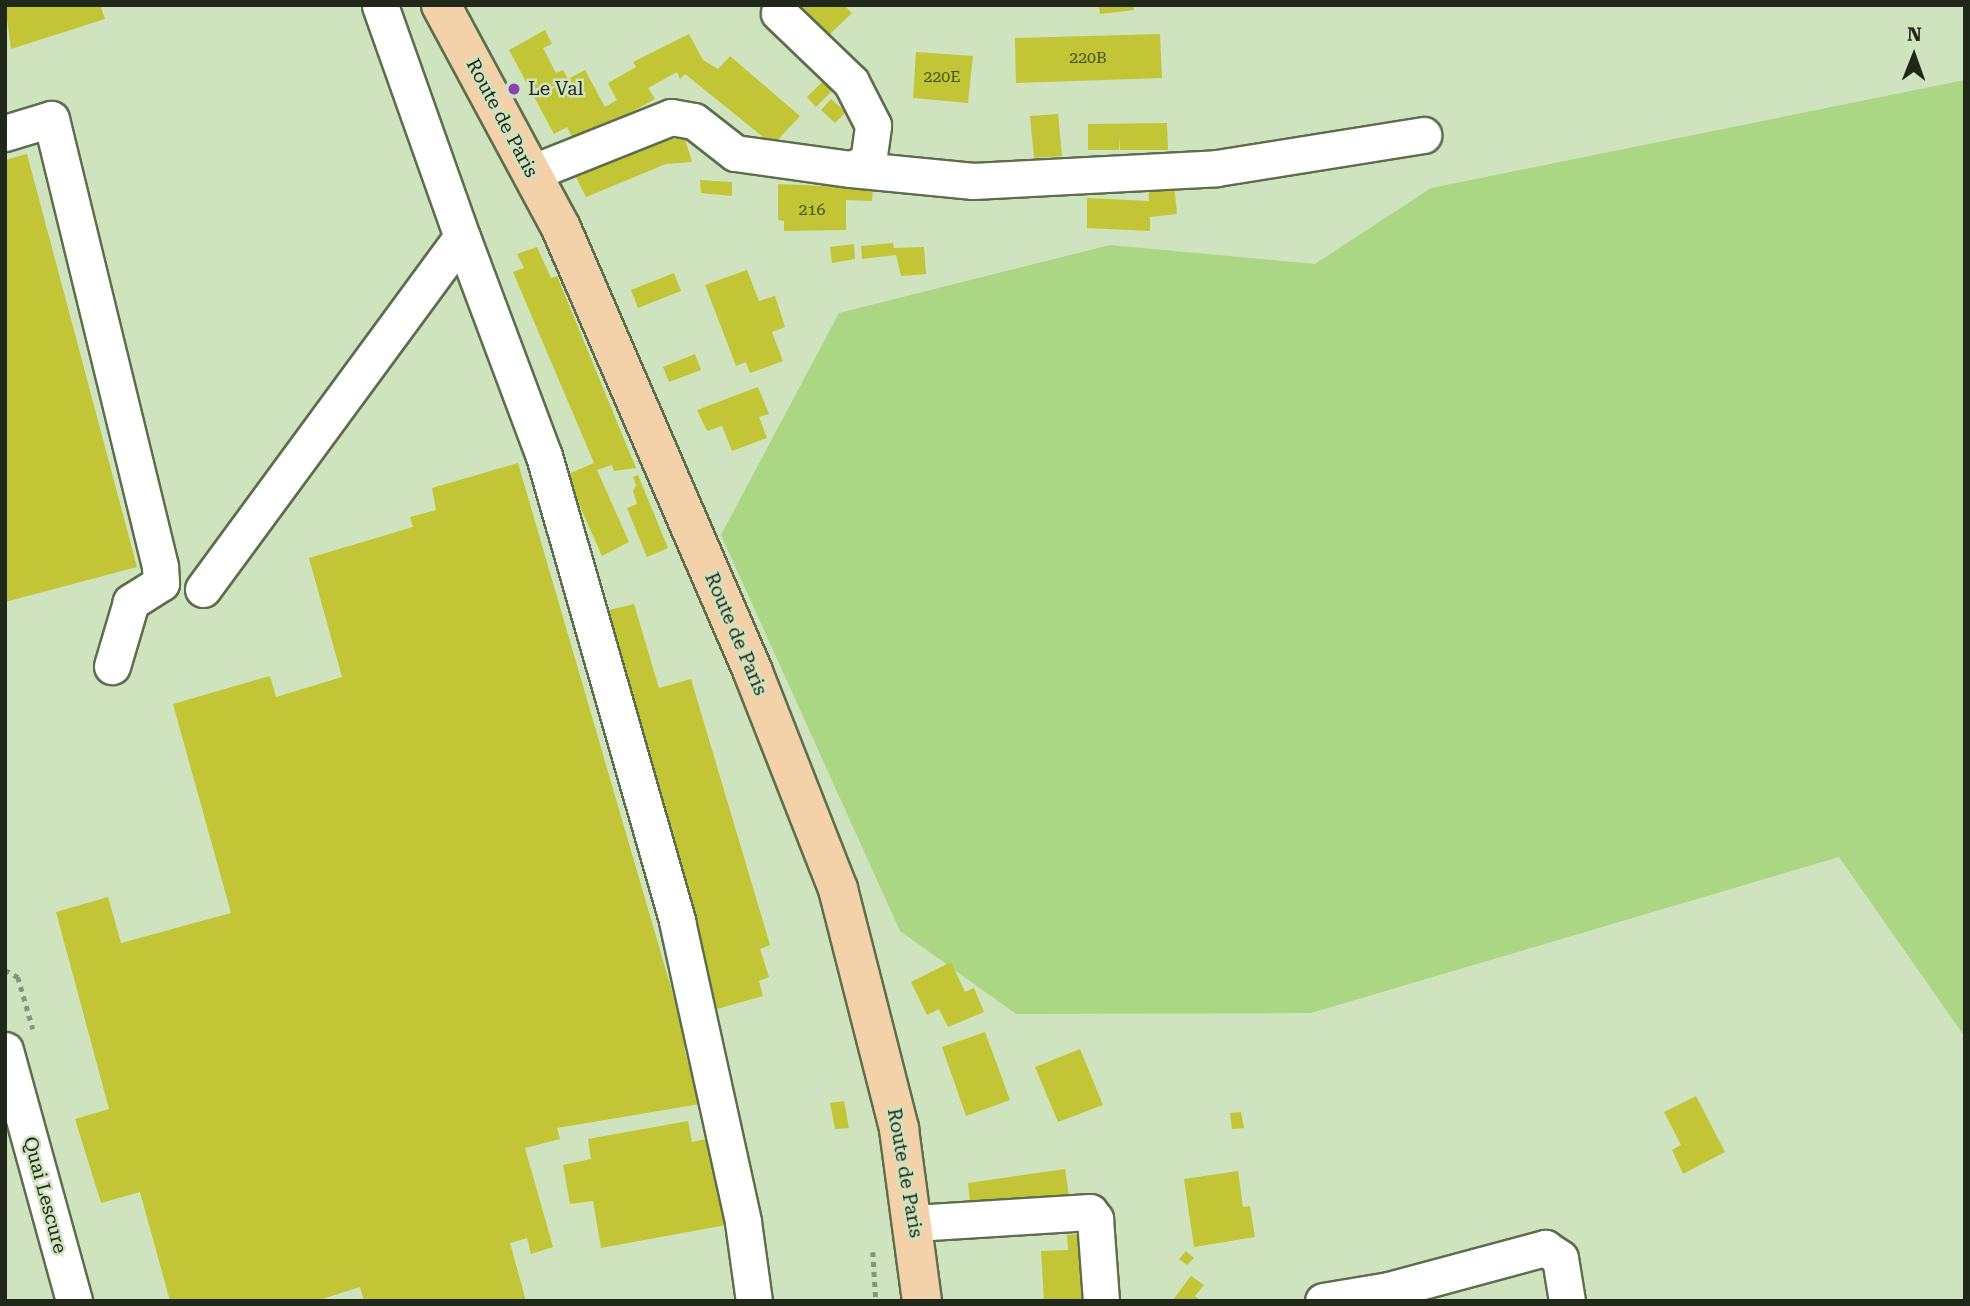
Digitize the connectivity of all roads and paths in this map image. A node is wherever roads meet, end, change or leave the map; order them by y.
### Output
1 (380, 5) edge
2 (440, 5) edge
3 (779, 13) dead end
4 (5, 133) edge
5 (1423, 135) dead end
6 (851, 169) junction
7 (531, 173) junction
8 (462, 237) junction
9 (203, 589) dead end
10 (112, 666) dead end
11 (5, 1049) edge
12 (914, 1223) junction
13 (873, 1252) dead end
14 (74, 1301) edge
15 (754, 1301) edge
16 (876, 1301) edge
17 (922, 1301) edge
18 (1101, 1301) edge
19 (1323, 1301) edge
20 (1567, 1301) edge

1 - 8 street
2 - 7 main road, Route de Paris
3 - 6 street
4 - 10 street
5 - 6 street
6 - 7 street
7 - 12 main road, Route de Paris
8 - 9 street
8 - 15 street
11 - 14 street, Quai Lescure
12 - 17 main road, Route de Paris
12 - 18 street
13 - 16 path
19 - 20 street

